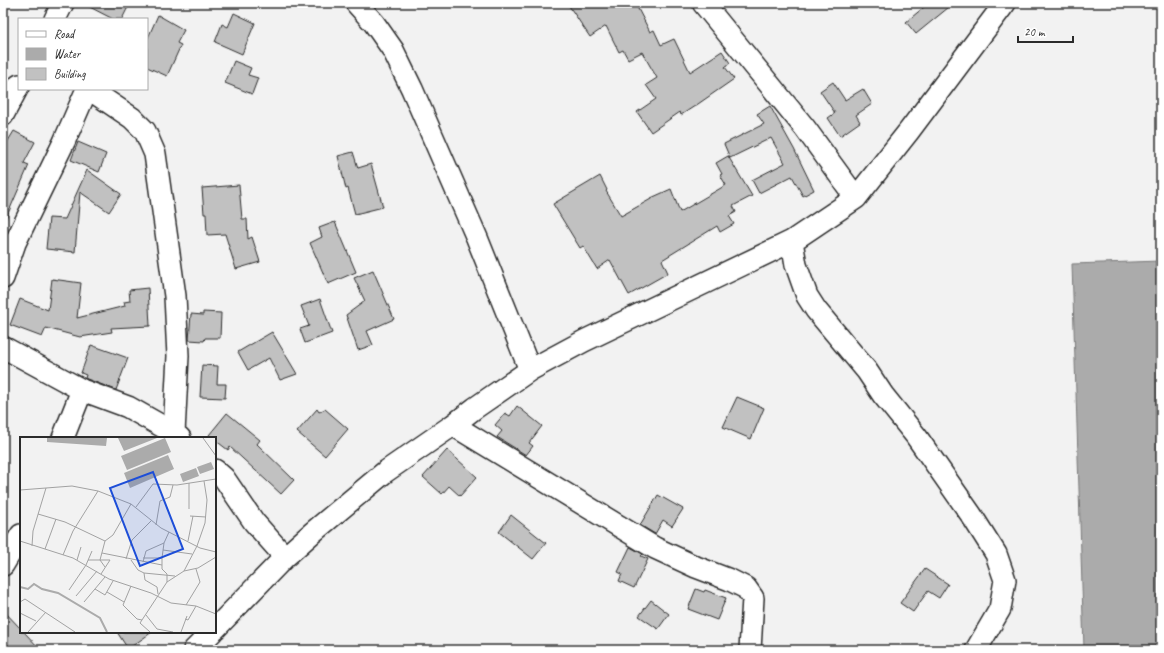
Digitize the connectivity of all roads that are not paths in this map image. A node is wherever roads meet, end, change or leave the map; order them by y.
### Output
1 (63, 3) edge
2 (356, 3) edge
3 (703, 3) edge
4 (1005, 3) edge
5 (56, 18) edge
6 (18, 88) edge
7 (88, 90) edge
8 (90, 90) edge
9 (3, 115) edge
10 (856, 198) junction
11 (792, 241) junction
12 (3, 278) edge
13 (3, 347) edge
14 (530, 370) junction
15 (82, 390) junction
16 (453, 425) junction
17 (177, 435) edge
18 (63, 437) edge
19 (216, 471) edge
20 (20, 537) edge
21 (285, 557) junction
22 (3, 565) edge
23 (216, 628) edge
24 (211, 633) edge
25 (194, 650) edge
26 (750, 650) edge
27 (976, 650) edge

1 - 5 street
2 - 14 street
3 - 10 street
4 - 10 street
6 - 9 street
7 - 12 street
8 - 17 street
10 - 11 street
11 - 14 street
11 - 27 street
13 - 15 street
14 - 16 street
15 - 17 street
15 - 18 street
16 - 21 street
16 - 26 street
19 - 21 street
20 - 22 street
21 - 23 street
24 - 25 street

